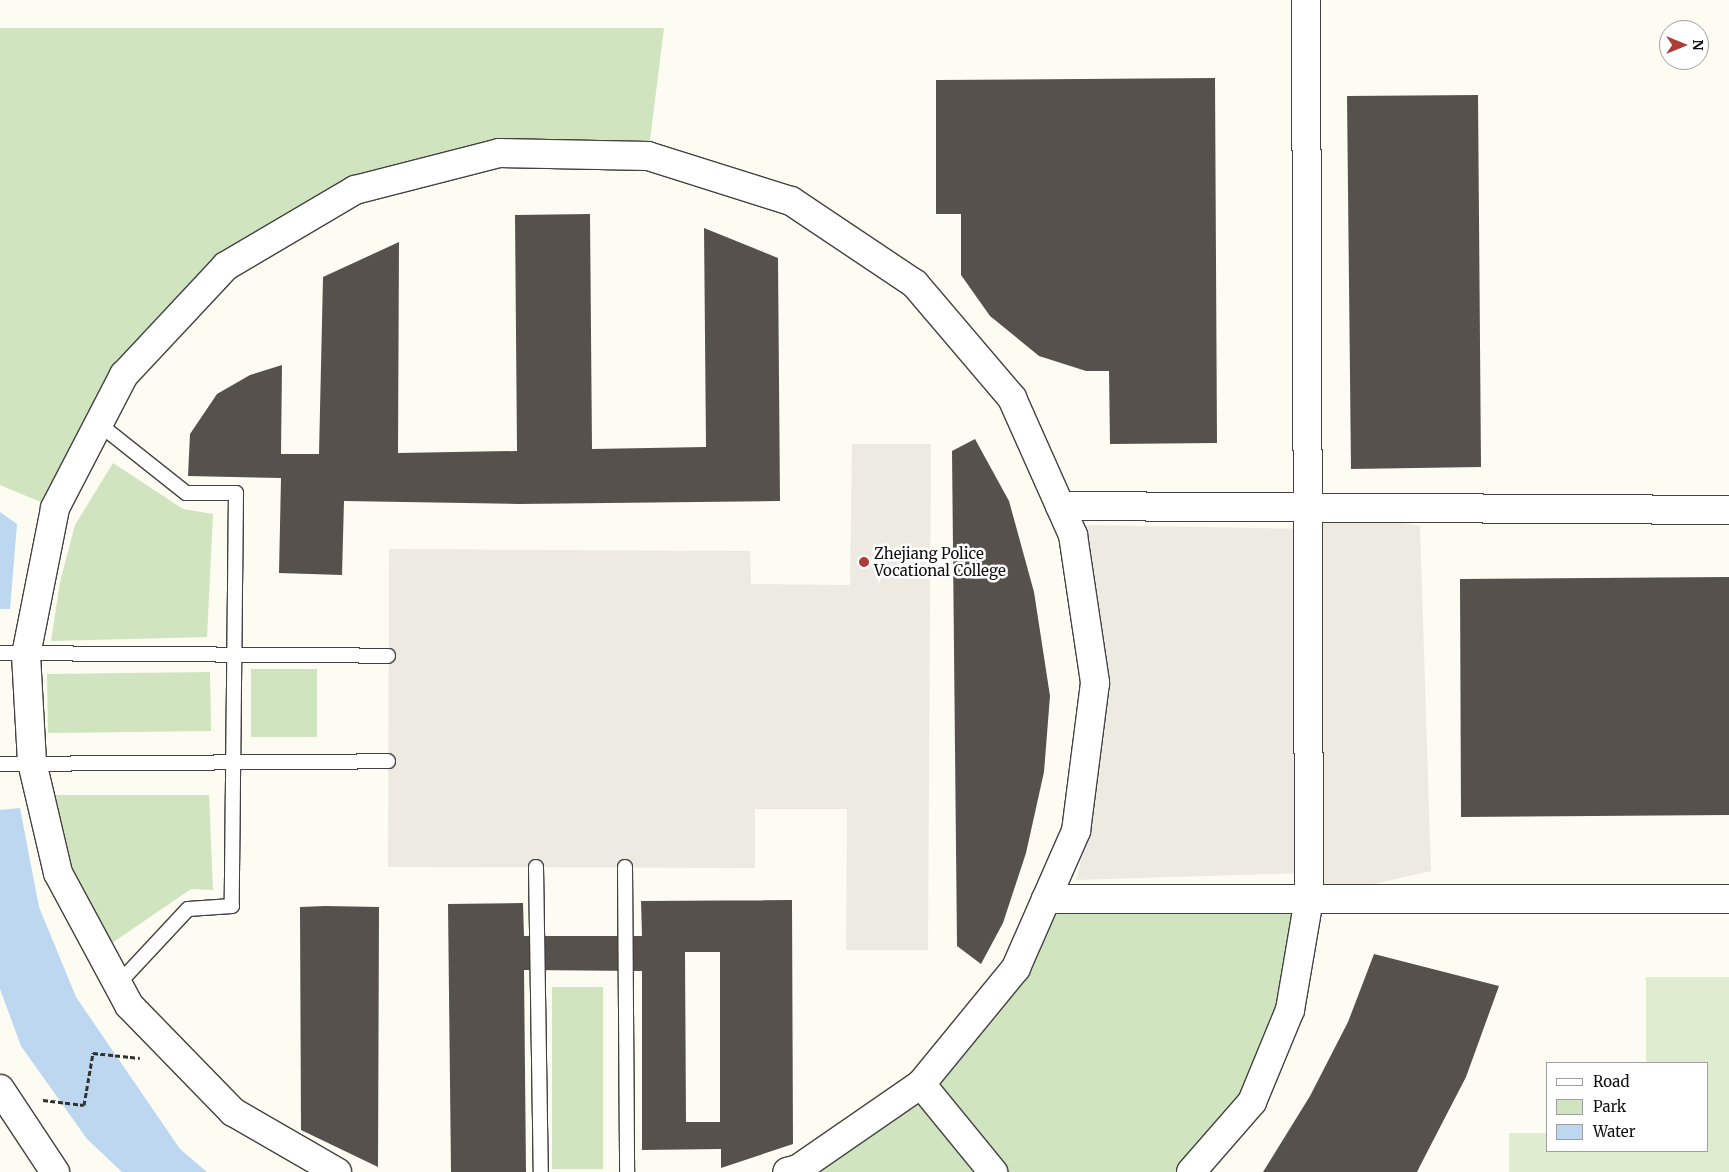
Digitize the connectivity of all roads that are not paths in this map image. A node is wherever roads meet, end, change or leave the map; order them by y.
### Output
1 (1306, 0) edge
2 (99, 424) junction
3 (1060, 506) junction
4 (1309, 506) junction
5 (1729, 510) edge
6 (13, 654) edge
7 (233, 656) junction
8 (388, 656) dead end
9 (232, 761) junction
10 (388, 761) dead end
11 (32, 762) junction
12 (0, 764) edge
13 (536, 867) dead end
14 (625, 867) dead end
15 (1046, 899) junction
16 (1309, 899) junction
17 (1729, 899) edge
18 (118, 984) junction
19 (920, 1084) junction
20 (2, 1092) edge
21 (55, 1172) edge
22 (337, 1172) edge
23 (541, 1172) edge
24 (627, 1172) edge
25 (787, 1172) edge
26 (993, 1172) edge
27 (1191, 1172) edge

1 - 4 street
2 - 3 street
2 - 6 street
2 - 7 lane
3 - 4 street
3 - 15 street
4 - 5 street
4 - 16 street
6 - 7 lane
6 - 11 street
7 - 8 lane
7 - 9 lane
9 - 10 lane
9 - 11 lane
9 - 18 lane
11 - 12 lane
11 - 18 street
13 - 23 lane
14 - 24 lane
15 - 16 street
15 - 19 street
16 - 17 street
16 - 27 street
18 - 22 street
19 - 25 street
19 - 26 street
20 - 21 street

